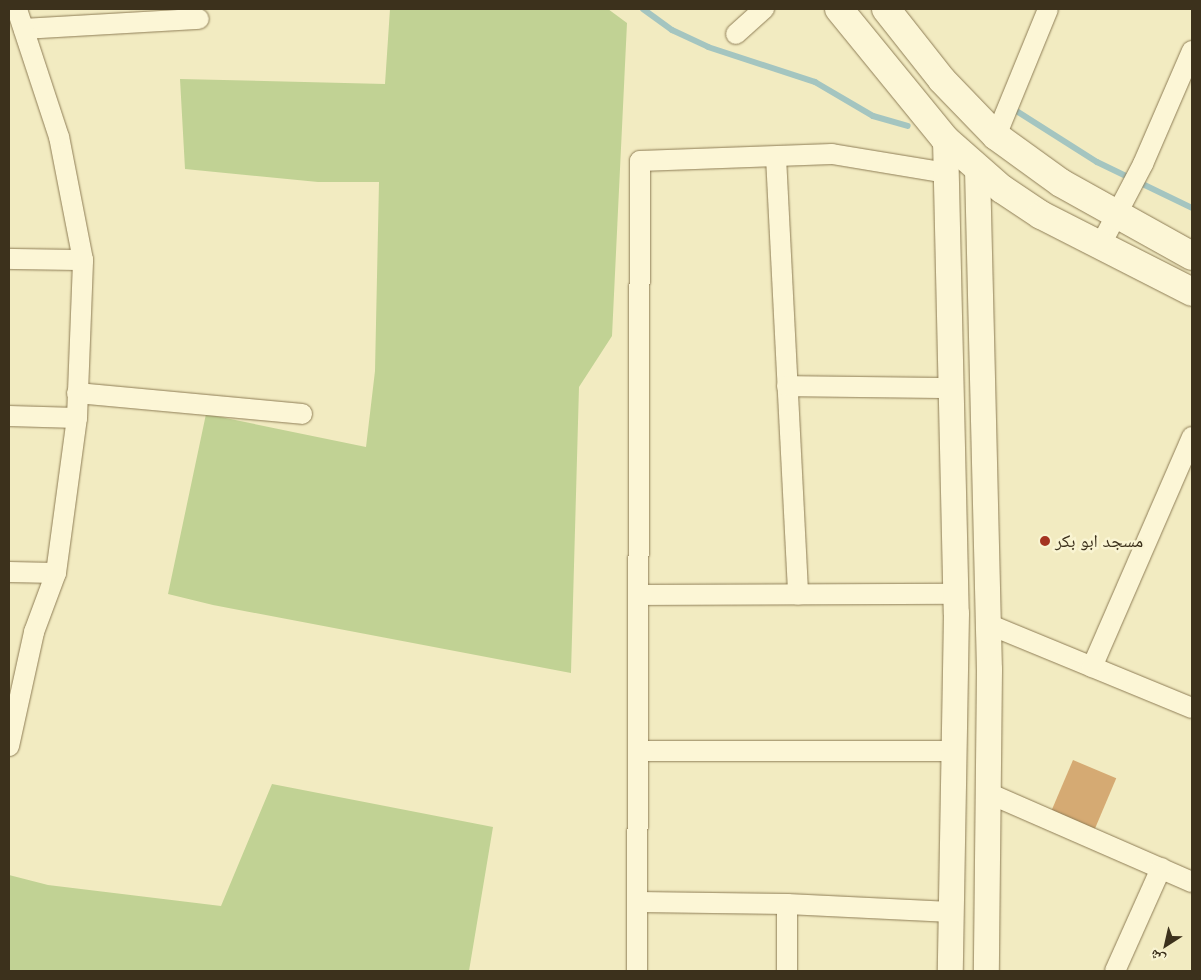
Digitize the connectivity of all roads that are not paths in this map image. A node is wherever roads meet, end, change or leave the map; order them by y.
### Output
1 (17, 9) edge
2 (764, 9) edge
3 (839, 9) edge
4 (886, 9) edge
5 (1048, 9) edge
6 (199, 19) dead end
7 (24, 29) junction
8 (736, 34) dead end
9 (1192, 51) edge
10 (996, 136) junction
11 (944, 139) junction
12 (776, 157) junction
13 (977, 169) junction
14 (947, 173) junction
15 (1121, 206) junction
16 (1100, 246) junction
17 (1192, 256) edge
18 (9, 259) edge
19 (83, 260) junction
20 (1192, 292) edge
21 (787, 386) junction
22 (952, 388) junction
23 (78, 392) junction
24 (302, 414) dead end
25 (9, 416) edge
26 (77, 418) junction
27 (982, 432) junction
28 (952, 433) junction
29 (1192, 437) edge
30 (9, 572) edge
31 (56, 573) junction
32 (798, 594) junction
33 (955, 594) junction
34 (639, 595) junction
35 (988, 624) junction
36 (1092, 667) junction
37 (989, 669) junction
38 (955, 670) junction
39 (1192, 708) edge
40 (9, 746) edge
41 (638, 751) junction
42 (953, 751) junction
43 (988, 793) junction
44 (1162, 868) junction
45 (1192, 882) edge
46 (638, 902) junction
47 (788, 904) junction
48 (951, 912) junction
49 (636, 971) edge
50 (787, 971) edge
51 (950, 971) edge
52 (986, 971) edge
53 (1115, 971) edge

1 - 7 street
2 - 8 street
3 - 11 main road
4 - 10 main road
5 - 10 street
6 - 7 street
7 - 19 street
9 - 15 street
10 - 15 main road
11 - 13 main road
11 - 14 street
12 - 14 street
12 - 21 street
12 - 34 street
13 - 16 main road
13 - 27 street
14 - 22 street
15 - 16 street
15 - 17 main road
16 - 20 main road
18 - 19 street
19 - 23 street
21 - 22 street
21 - 32 street
22 - 28 street
23 - 24 street
23 - 26 street
25 - 26 street
26 - 31 street
27 - 28 street
27 - 35 street
28 - 33 street
29 - 36 street
30 - 31 street
31 - 40 street
32 - 33 street
32 - 34 street
33 - 38 street
34 - 41 street
35 - 36 street
35 - 37 street
36 - 39 street
37 - 38 street
37 - 43 street
38 - 42 street
41 - 42 street
41 - 46 street
42 - 48 street
43 - 44 street
43 - 52 street
44 - 45 street
44 - 53 street
46 - 47 street
46 - 49 street
47 - 48 street
47 - 50 street
48 - 51 street

